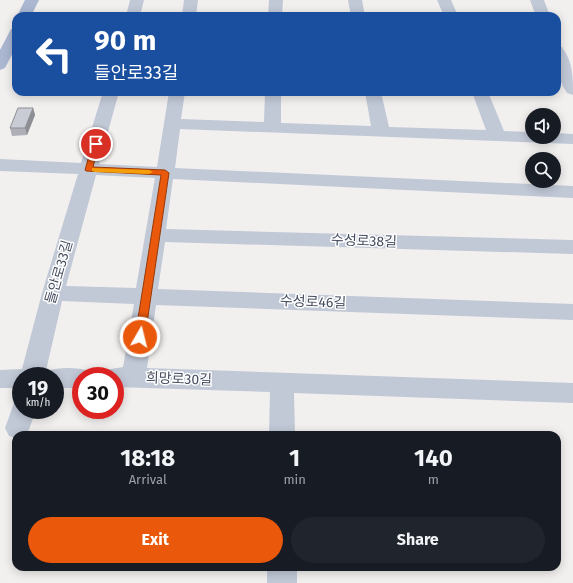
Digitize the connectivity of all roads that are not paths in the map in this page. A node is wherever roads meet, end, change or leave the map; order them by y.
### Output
1 (32, 0) edge
2 (137, 0) edge
3 (192, 0) edge
4 (276, 0) edge
5 (355, 0) edge
6 (444, 0) edge
7 (537, 0) edge
8 (26, 12) edge
9 (134, 12) edge
10 (190, 12) edge
11 (275, 12) edge
12 (357, 12) edge
13 (449, 12) edge
14 (542, 12) edge
15 (12, 40) edge
16 (561, 52) edge
17 (0, 65) edge
18 (573, 90) edge
19 (110, 96) edge
20 (176, 96) edge
21 (273, 96) edge
22 (374, 96) edge
23 (482, 96) edge
24 (172, 124) junction
25 (272, 128) junction
26 (381, 132) junction
27 (497, 136) junction
28 (573, 139) edge
29 (0, 165) edge
30 (88, 170) junction
31 (165, 173) junction
32 (573, 192) edge
33 (155, 235) junction
34 (573, 247) edge
35 (53, 293) junction
36 (146, 296) junction
37 (573, 312) edge
38 (34, 367) edge
39 (125, 377) edge
40 (282, 383) junction
41 (573, 394) edge
42 (282, 431) edge
43 (282, 571) edge
44 (282, 583) edge

1 - 8 main road
2 - 9 street
3 - 10 street
4 - 11 street
5 - 12 street
6 - 13 street
7 - 14 street
15 - 17 main road
16 - 18 street
19 - 30 street, 들안로33길
20 - 24 street
21 - 25 street
22 - 26 street
23 - 27 street
24 - 25 street
24 - 31 street
25 - 26 street
26 - 27 street
27 - 28 street
29 - 30 street
30 - 31 street
30 - 35 street, 들안로33길
31 - 32 street
31 - 33 street, 희망로30길
33 - 34 street, 수성로38길
33 - 36 street, 희망로30길
35 - 36 street, 수성로46길
35 - 38 street, 들안로33길
36 - 37 street, 수성로46길
36 - 39 street, 희망로30길
39 - 40 street, 희망로30길
40 - 41 street
40 - 42 street
43 - 44 street

